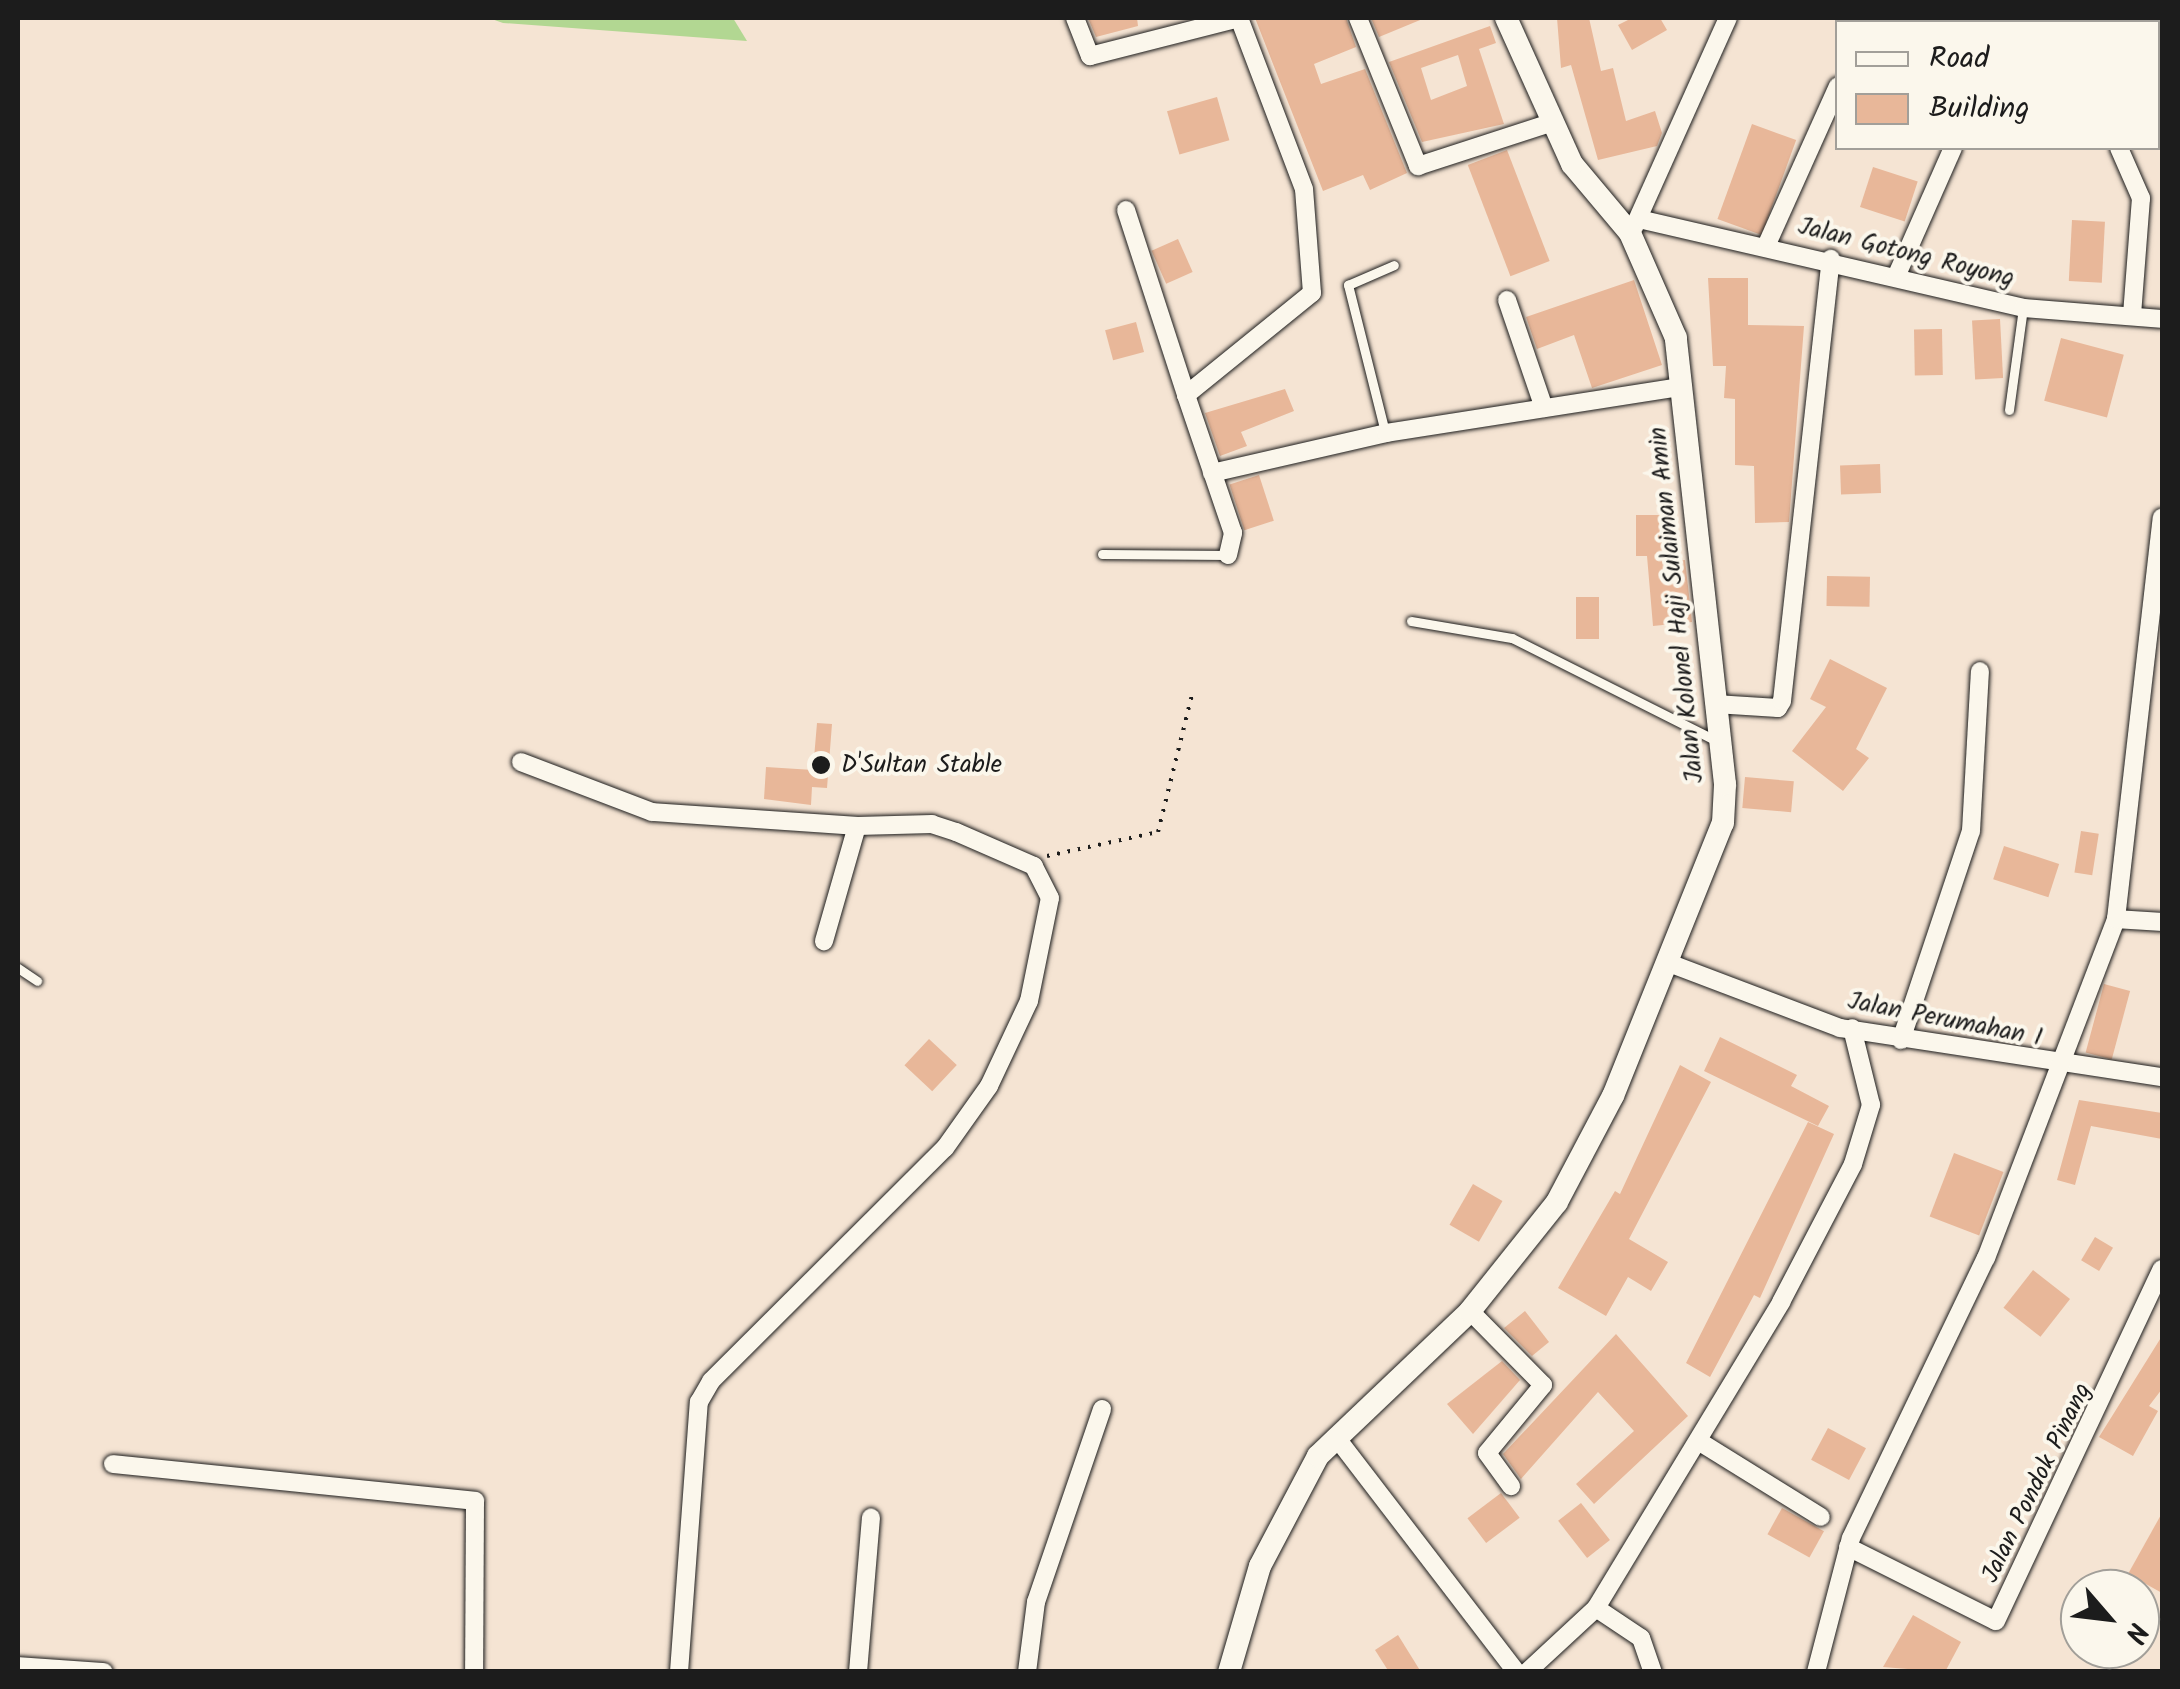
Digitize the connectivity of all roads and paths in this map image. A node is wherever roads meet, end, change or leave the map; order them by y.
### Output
1 (1075, 18) edge
2 (1239, 18) edge
3 (1358, 18) edge
4 (1506, 18) edge
5 (1728, 18) edge
6 (1835, 93) edge
7 (1550, 122) junction
8 (1952, 150) edge
9 (2120, 150) edge
10 (1126, 210) dead end
11 (1634, 226) junction
12 (1767, 244) junction
13 (1831, 260) junction
14 (1394, 265) dead end
15 (1896, 277) junction
16 (1506, 300) dead end
17 (2023, 308) junction
18 (2132, 316) junction
19 (2162, 319) edge
20 (1682, 387) junction
21 (1186, 395) junction
22 (1544, 408) junction
23 (2009, 410) dead end
24 (1386, 433) junction
25 (1212, 474) junction
26 (2162, 518) edge
27 (1102, 554) dead end
28 (1228, 555) joint
29 (1411, 620) dead end
30 (1980, 671) dead end
31 (1194, 691) dead end
32 (1715, 704) junction
33 (1718, 742) junction
34 (522, 762) dead end
35 (857, 826) junction
36 (1034, 866) junction
37 (2116, 919) junction
38 (2162, 922) edge
39 (824, 941) dead end
40 (1669, 963) junction
41 (18, 968) edge
42 (37, 981) dead end
43 (1852, 1028) junction
44 (1901, 1040) junction
45 (2055, 1066) junction
46 (2162, 1077) edge
47 (2162, 1268) edge
48 (1470, 1311) junction
49 (1102, 1409) dead end
50 (1336, 1436) junction
51 (1700, 1442) junction
52 (113, 1464) dead end
53 (1512, 1486) dead end
54 (1822, 1516) dead end
55 (870, 1518) dead end
56 (1848, 1547) junction
57 (1596, 1608) junction
58 (18, 1666) edge
59 (104, 1672) edge
60 (474, 1672) edge
61 (678, 1672) edge
62 (858, 1672) edge
63 (1028, 1672) edge
64 (1229, 1672) edge
65 (1516, 1672) edge
66 (1527, 1672) edge
67 (1653, 1672) edge
68 (1816, 1672) edge

1 - 2 street
2 - 21 street
3 - 7 street
4 - 7 street, Jalan Kolonel Haji Sulaiman Amin
5 - 11 street
6 - 12 street
7 - 11 street, Jalan Kolonel Haji Sulaiman Amin
8 - 15 street
9 - 18 street
10 - 21 street
11 - 12 street, Jalan Gotong Royong
11 - 20 street, Jalan Kolonel Haji Sulaiman Amin
12 - 13 street, Jalan Gotong Royong
13 - 15 street, Jalan Gotong Royong
13 - 32 street
14 - 24 lane
15 - 17 street, Jalan Gotong Royong
16 - 22 street
17 - 18 street, Jalan Gotong Royong
17 - 23 lane
18 - 19 street, Jalan Gotong Royong
20 - 22 street
20 - 32 street, Jalan Kolonel Haji Sulaiman Amin
21 - 25 street
22 - 24 street
24 - 25 street
25 - 28 street
26 - 37 street
27 - 28 lane
29 - 33 lane
30 - 44 street
31 - 36 path
32 - 33 street, Jalan Kolonel Haji Sulaiman Amin
33 - 40 street, Jalan Kolonel Haji Sulaiman Amin
34 - 35 street
35 - 36 street
35 - 39 street
36 - 61 street
37 - 38 street
37 - 45 street
40 - 43 street, Jalan Perumahan I
40 - 48 street, Jalan Kolonel Haji Sulaiman Amin
41 - 42 lane
43 - 44 street, Jalan Perumahan I
43 - 51 street
44 - 45 street, Jalan Perumahan I
45 - 46 street, Jalan Perumahan I
45 - 56 street
47 - 56 street, Jalan Pondok Pinang
48 - 50 street, Jalan Kolonel Haji Sulaiman Amin
48 - 53 street
49 - 63 street
50 - 64 street, Jalan Kolonel Haji Sulaiman Amin
50 - 65 street
51 - 54 street
51 - 57 street
52 - 60 street
55 - 62 street
56 - 68 street
57 - 66 street
57 - 67 street
58 - 59 street

